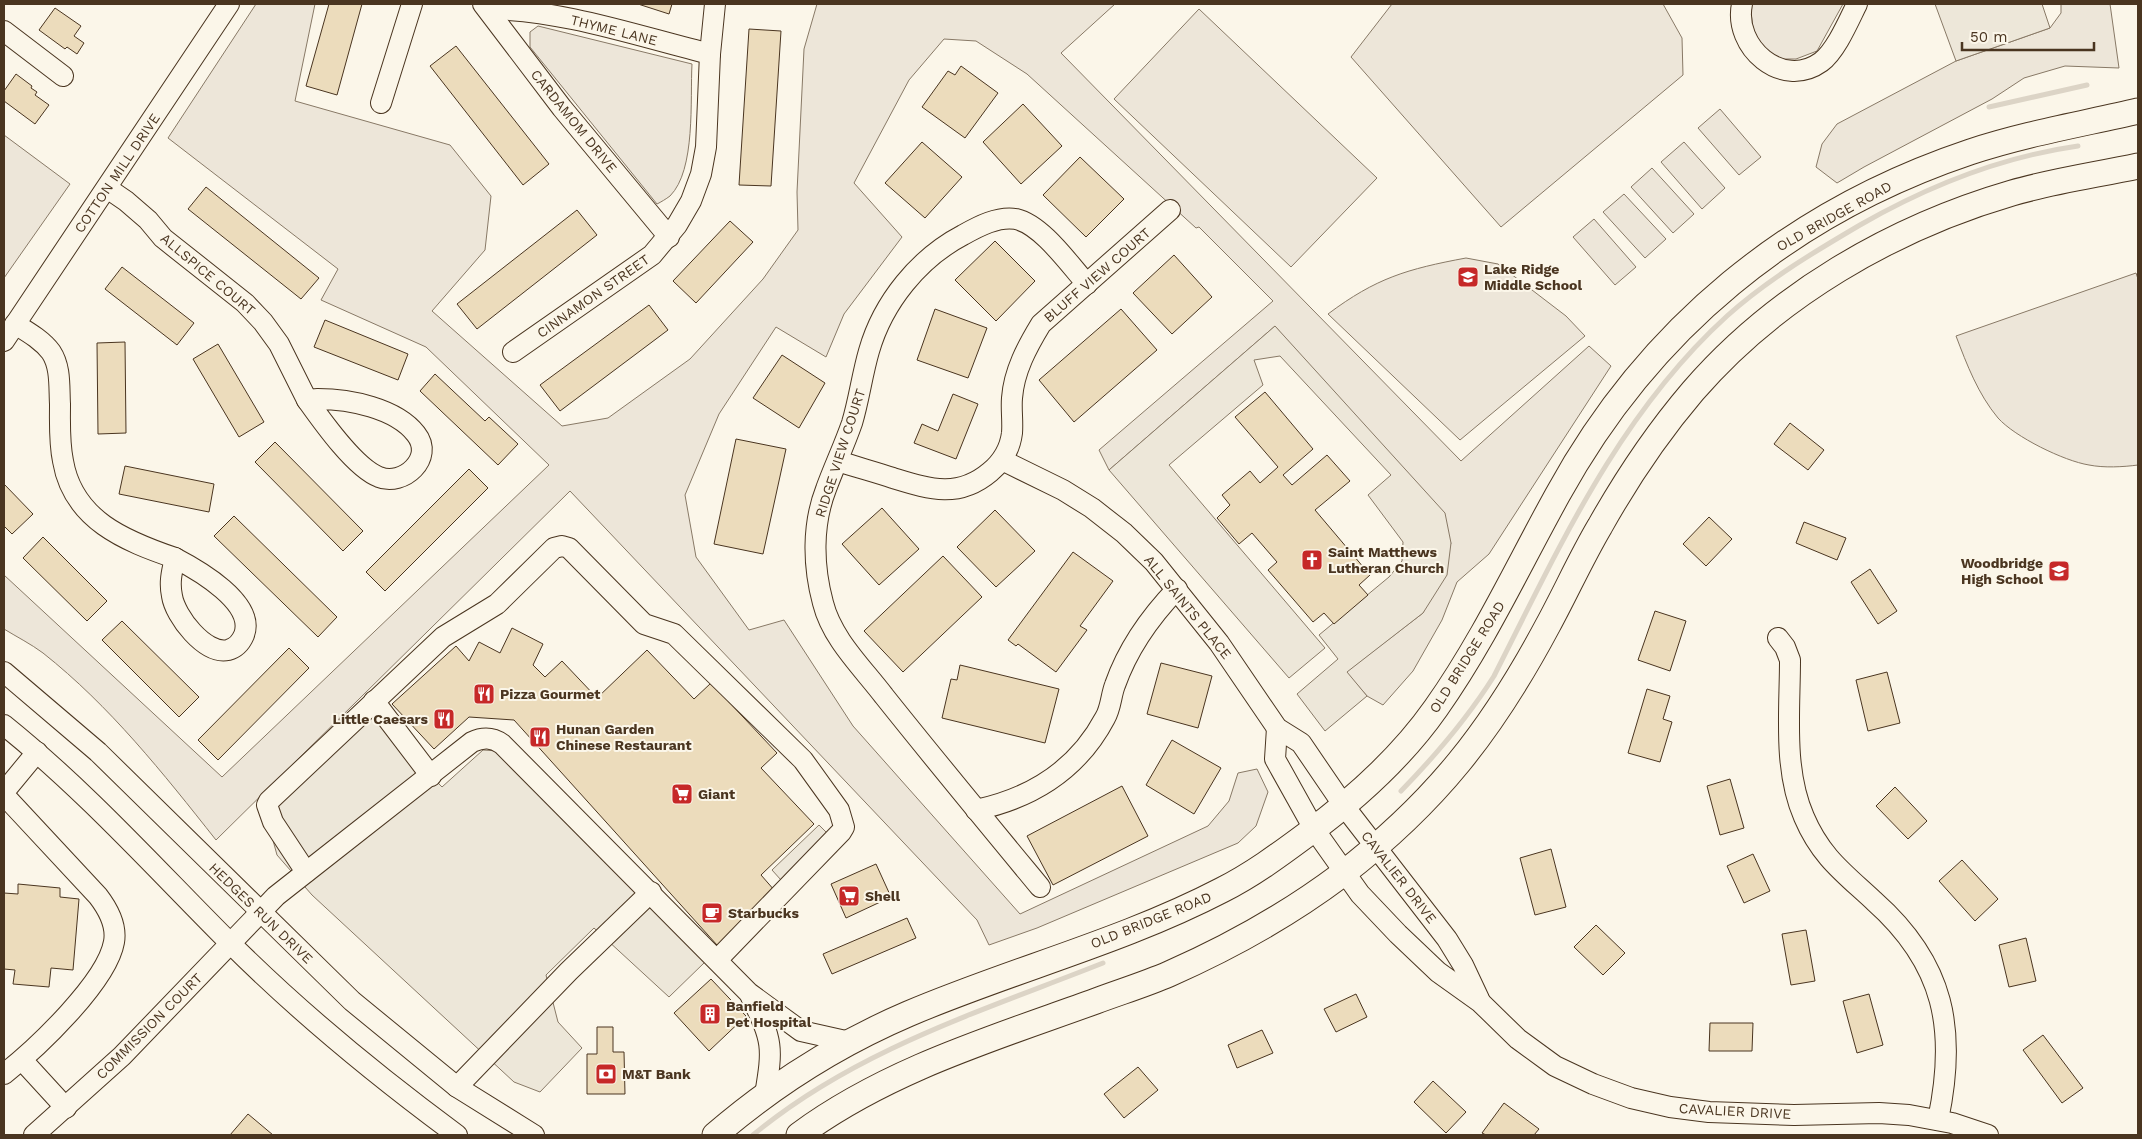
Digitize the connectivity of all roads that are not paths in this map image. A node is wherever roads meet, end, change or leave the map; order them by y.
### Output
1 (229, 4) edge
2 (412, 4) edge
3 (715, 4) edge
4 (1742, 4) edge
5 (1857, 4) edge
6 (485, 6) edge
7 (4, 31) edge
8 (710, 54) junction
9 (63, 76) dead end
10 (380, 103) dead end
11 (2138, 111) edge
12 (2138, 166) edge
13 (107, 188) junction
14 (1170, 210) dead end
15 (669, 237) junction
16 (1088, 284) junction
17 (15, 324) junction
18 (4, 341) edge
19 (513, 352) dead end
20 (306, 400) junction
21 (1002, 460) junction
22 (838, 461) junction
23 (175, 558) junction
24 (1177, 589) junction
25 (1778, 638) dead end
26 (4, 672) edge
27 (374, 701) junction
28 (4, 725) edge
29 (1277, 728) junction
30 (37, 752) junction
31 (431, 776) junction
32 (4, 794) edge
33 (1344, 806) junction
34 (976, 810) junction
35 (1314, 829) junction
36 (1377, 846) junction
37 (306, 872) junction
38 (1344, 873) junction
39 (1040, 887) dead end
40 (651, 892) junction
41 (260, 912) junction
42 (230, 943) junction
43 (717, 960) junction
44 (749, 993) junction
45 (1480, 1002) junction
46 (850, 1042) junction
47 (22, 1060) junction
48 (4, 1074) edge
49 (456, 1087) junction
50 (765, 1095) junction
51 (66, 1108) junction
52 (1938, 1120) junction
53 (34, 1135) edge
54 (457, 1135) edge
55 (534, 1135) edge
56 (715, 1135) edge
57 (799, 1135) edge
58 (1988, 1135) edge

1 - 13 street, COTTON MILL DRIVE
2 - 10 street
3 - 8 street, CINNAMON STREET
4 - 5 street
6 - 8 street, THYME LANE
6 - 15 street, CARDAMOM DRIVE
7 - 9 street
8 - 15 street, CINNAMON STREET
11 - 33 main road, OLD BRIDGE ROAD
12 - 36 main road
13 - 17 street, COTTON MILL DRIVE
13 - 20 street, ALLSPICE COURT
14 - 16 street, BLUFF VIEW COURT
15 - 19 street, CINNAMON STREET
16 - 21 street, BLUFF VIEW COURT
16 - 22 street, RIDGE VIEW COURT
17 - 18 street, COTTON MILL DRIVE
17 - 23 street
20 - 20 street, ALLSPICE COURT
21 - 22 street, BLUFF VIEW COURT
21 - 24 street, ALL SAINTS PLACE
22 - 34 street, RIDGE VIEW COURT
23 - 23 street
24 - 29 street, ALL SAINTS PLACE
24 - 34 street
25 - 52 street
26 - 41 street, HEDGES RUN DRIVE
27 - 31 street
27 - 37 street
27 - 43 street
28 - 30 street
29 - 33 street, ALL SAINTS PLACE
29 - 35 street
30 - 32 street
30 - 42 street
31 - 37 street, COMMISSION COURT
31 - 40 street, COMMISSION COURT
32 - 47 street
33 - 35 main road, OLD BRIDGE ROAD
33 - 36 street, CAVALIER DRIVE
34 - 39 street, RIDGE VIEW COURT
35 - 38 street, CAVALIER DRIVE
35 - 46 main road, OLD BRIDGE ROAD
36 - 38 main road
36 - 45 street, CAVALIER DRIVE
37 - 41 street, COMMISSION COURT
38 - 45 street, CAVALIER DRIVE
38 - 57 main road
40 - 43 street, COMMISSION COURT
40 - 49 street
41 - 42 street, COMMISSION COURT
41 - 49 street, HEDGES RUN DRIVE
42 - 51 street, COMMISSION COURT
42 - 54 street
43 - 44 street, COMMISSION COURT
44 - 46 street
44 - 50 street
45 - 52 street, CAVALIER DRIVE
46 - 50 main road, OLD BRIDGE ROAD
47 - 48 street
47 - 51 street
49 - 55 street, HEDGES RUN DRIVE
50 - 56 main road, OLD BRIDGE ROAD
51 - 53 street, COMMISSION COURT
52 - 58 street, CAVALIER DRIVE

